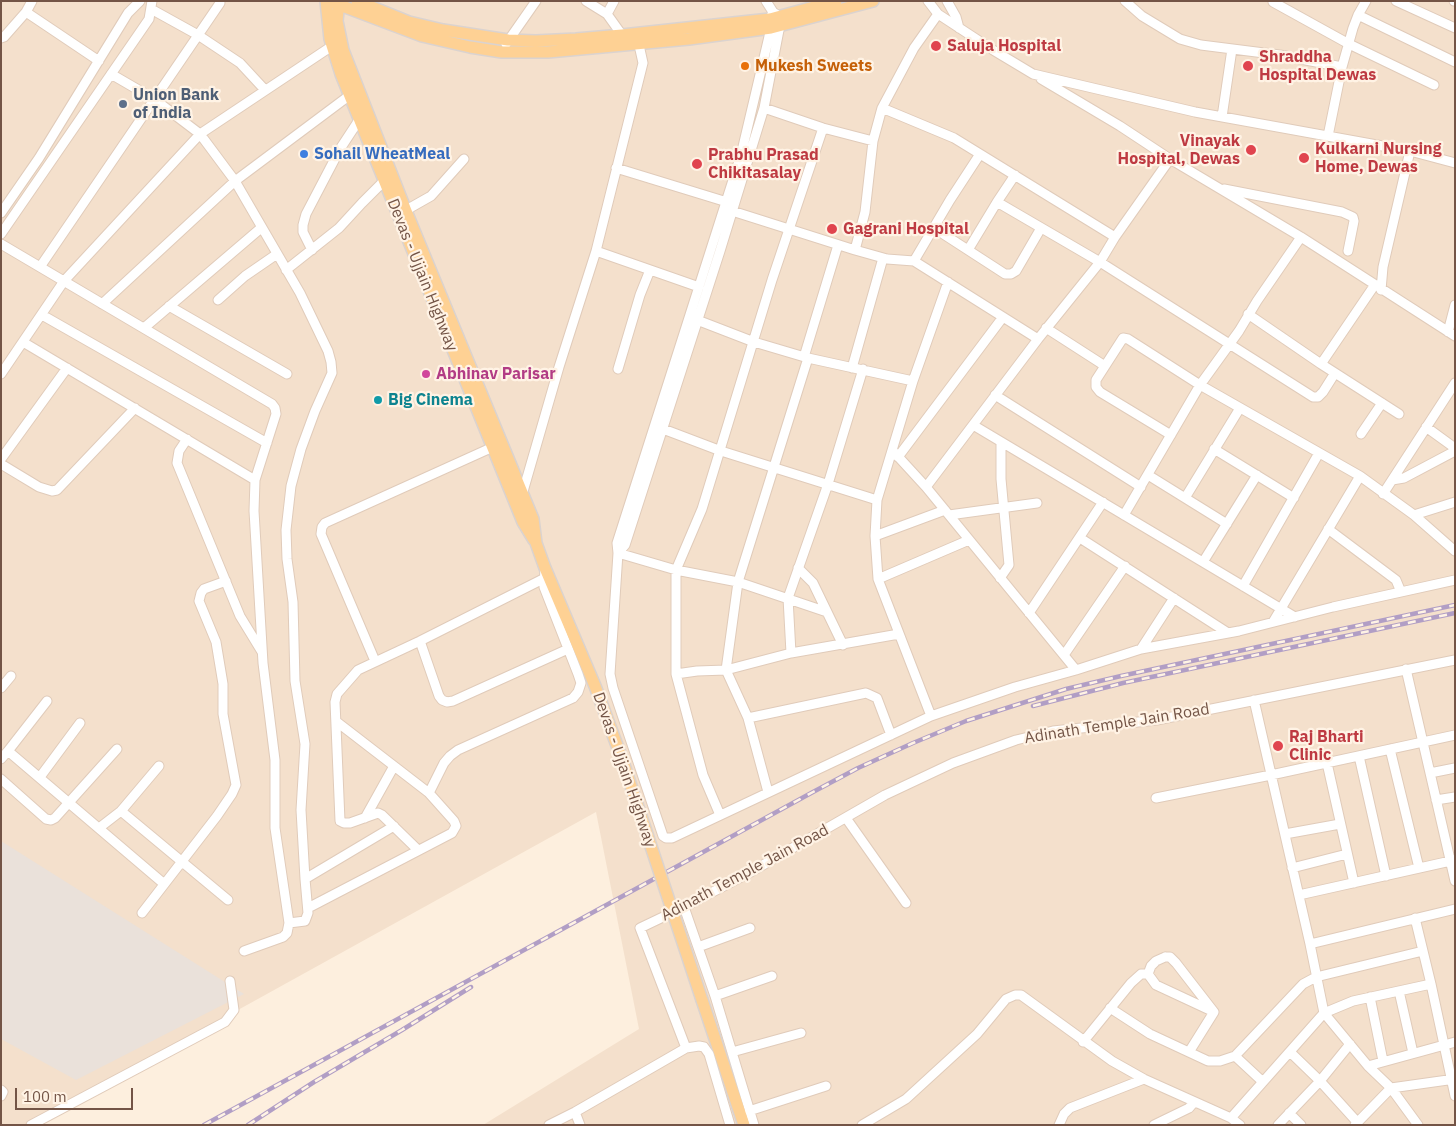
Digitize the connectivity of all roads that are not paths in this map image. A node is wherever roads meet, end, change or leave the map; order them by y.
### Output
1 (32, 1) edge
2 (140, 1) edge
3 (326, 1) edge
4 (357, 1) edge
5 (536, 1) edge
6 (586, 1) edge
7 (614, 1) edge
8 (766, 1) edge
9 (836, 1) edge
10 (873, 1) edge
11 (928, 1) edge
12 (947, 1) edge
13 (1125, 1) edge
14 (1366, 1) edge
15 (1396, 1) edge
16 (1273, 2) edge
17 (220, 3) dead end
18 (336, 3) edge
19 (151, 5) edge
20 (26, 12) junction
21 (607, 14) junction
22 (938, 14) junction
23 (1358, 15) junction
24 (775, 20) junction
25 (1455, 28) edge
26 (960, 29) junction
27 (198, 35) junction
28 (622, 35) junction
29 (1, 38) edge
30 (508, 40) junction
31 (640, 44) junction
32 (1348, 44) junction
33 (332, 46) junction
34 (1232, 49) junction
35 (502, 52) junction
36 (99, 61) junction
37 (1455, 62) edge
38 (1342, 67) junction
39 (111, 74) junction
40 (1033, 74) junction
41 (1434, 85) dead end
42 (265, 90) junction
43 (350, 95) junction
44 (154, 99) junction
45 (764, 108) junction
46 (882, 108) junction
47 (1222, 117) junction
48 (359, 120) junction
49 (823, 128) junction
50 (200, 134) junction
51 (1328, 136) junction
52 (873, 141) junction
53 (1410, 151) junction
54 (980, 154) junction
55 (464, 159) dead end
56 (1170, 159) junction
57 (1455, 163) edge
58 (616, 168) junction
59 (1015, 175) junction
60 (235, 181) junction
61 (384, 181) junction
62 (1219, 188) junction
63 (727, 202) junction
64 (997, 202) junction
65 (732, 211) junction
66 (1, 213) edge
67 (402, 213) junction
68 (261, 228) junction
69 (934, 228) junction
70 (1041, 228) junction
71 (790, 230) junction
72 (1, 234) edge
73 (1115, 237) junction
74 (1301, 237) junction
75 (1, 244) edge
76 (838, 245) junction
77 (312, 250) junction
78 (855, 250) junction
79 (968, 250) junction
80 (596, 251) junction
81 (1348, 251) dead end
82 (277, 254) junction
83 (883, 258) junction
84 (914, 260) junction
85 (1100, 262) junction
86 (40, 267) junction
87 (286, 270) junction
88 (650, 270) junction
89 (64, 281) junction
90 (948, 282) junction
91 (699, 287) junction
92 (1378, 288) junction
93 (218, 300) dead end
94 (102, 304) junction
95 (1455, 305) edge
96 (169, 306) junction
97 (1248, 314) junction
98 (42, 315) junction
99 (1003, 317) junction
100 (697, 320) junction
101 (144, 328) junction
102 (1046, 328) junction
103 (1451, 334) edge
104 (1038, 339) junction
105 (23, 342) junction
106 (754, 342) junction
107 (1230, 343) junction
108 (806, 358) junction
109 (1321, 364) junction
110 (1105, 366) junction
111 (68, 368) junction
112 (852, 368) junction
113 (618, 369) dead end
114 (863, 369) junction
115 (1335, 373) junction
116 (1, 374) edge
117 (287, 374) dead end
118 (913, 381) junction
119 (1455, 383) edge
120 (1200, 385) junction
121 (995, 396) junction
122 (1382, 403) junction
123 (136, 408) junction
124 (1240, 408) junction
125 (1399, 414) dead end
126 (973, 425) junction
127 (1426, 427) junction
128 (663, 428) junction
129 (1361, 434) dead end
130 (1171, 435) junction
131 (186, 439) junction
132 (1001, 442) junction
133 (267, 443) junction
134 (492, 447) junction
135 (1214, 450) junction
136 (1455, 450) edge
137 (721, 451) junction
138 (895, 454) junction
139 (1320, 454) junction
140 (1, 459) edge
141 (1, 464) edge
142 (774, 468) junction
143 (1148, 475) junction
144 (1257, 476) junction
145 (1360, 476) junction
146 (255, 480) junction
147 (1392, 480) junction
148 (828, 484) junction
149 (926, 487) junction
150 (1141, 487) junction
151 (1383, 494) junction
152 (522, 496) junction
153 (1185, 498) junction
154 (1294, 498) junction
155 (877, 500) junction
156 (1103, 502) junction
157 (1455, 502) edge
158 (1036, 503) dead end
159 (1003, 507) junction
160 (947, 512) junction
161 (1124, 515) junction
162 (1414, 515) junction
163 (1227, 524) junction
164 (1328, 529) junction
165 (875, 536) junction
166 (1080, 538) junction
167 (969, 540) junction
168 (536, 543) junction
169 (1455, 551) edge
170 (618, 553) junction
171 (1203, 562) junction
172 (1125, 566) junction
173 (798, 568) junction
174 (676, 570) junction
175 (544, 574) junction
176 (1000, 578) junction
177 (878, 579) junction
178 (1455, 580) edge
179 (226, 581) junction
180 (738, 582) junction
181 (1243, 586) junction
182 (1400, 592) junction
183 (788, 598) junction
184 (1174, 598) junction
185 (1282, 609) junction
186 (826, 612) junction
187 (1029, 613) junction
188 (1295, 616) junction
189 (1273, 622) junction
190 (1228, 633) junction
191 (899, 634) junction
192 (420, 641) junction
193 (843, 645) junction
194 (568, 649) junction
195 (1141, 649) junction
196 (791, 653) junction
197 (263, 654) junction
198 (1064, 655) junction
199 (1455, 660) edge
200 (375, 661) junction
201 (1406, 669) junction
202 (726, 670) junction
203 (1076, 670) junction
204 (676, 674) junction
205 (11, 676) dead end
206 (1, 688) edge
207 (1254, 700) junction
208 (47, 701) dead end
209 (931, 716) junction
210 (748, 718) junction
211 (337, 722) junction
212 (80, 723) dead end
213 (891, 734) junction
214 (1455, 735) edge
215 (1423, 742) junction
216 (1390, 749) junction
217 (116, 750) dead end
218 (8, 751) junction
219 (1360, 756) junction
220 (1, 759) edge
221 (1326, 763) junction
222 (160, 766) dead end
223 (394, 766) junction
224 (1455, 768) edge
225 (1430, 774) junction
226 (1271, 775) junction
227 (40, 777) junction
228 (1, 779) edge
229 (768, 792) junction
230 (429, 793) junction
231 (1455, 796) edge
232 (1156, 798) dead end
233 (1436, 800) junction
234 (68, 802) junction
235 (121, 811) junction
236 (720, 815) junction
237 (365, 818) junction
238 (846, 818) junction
239 (1340, 824) junction
240 (394, 826) junction
241 (99, 828) junction
242 (1285, 834) junction
243 (418, 850) junction
244 (1347, 854) junction
245 (182, 861) junction
246 (1452, 861) edge
247 (1292, 868) junction
248 (1419, 868) junction
249 (1386, 876) junction
250 (305, 879) junction
251 (1455, 881) edge
252 (163, 883) junction
253 (1354, 883) junction
254 (1299, 895) junction
255 (228, 900) dead end
256 (906, 904) dead end
257 (684, 907) junction
258 (308, 908) junction
259 (1455, 909) edge
260 (142, 913) dead end
261 (1415, 918) junction
262 (289, 923) junction
263 (750, 928) dead end
264 (1310, 944) junction
265 (698, 947) junction
266 (1423, 951) junction
267 (244, 952) dead end
268 (1148, 974) junction
269 (772, 976) dead end
270 (1316, 978) junction
271 (230, 981) dead end
272 (1431, 984) junction
273 (1399, 991) junction
274 (715, 996) junction
275 (1370, 997) junction
276 (1110, 1008) junction
277 (1214, 1012) junction
278 (1324, 1013) junction
279 (801, 1033) dead end
280 (1083, 1042) junction
281 (1455, 1042) edge
282 (1350, 1044) junction
283 (1444, 1045) junction
284 (686, 1048) junction
285 (732, 1052) junction
286 (1189, 1052) junction
287 (1290, 1052) junction
288 (1413, 1054) junction
289 (1235, 1056) junction
290 (1384, 1061) junction
291 (1368, 1066) junction
292 (1144, 1079) junction
293 (1453, 1079) edge
294 (1320, 1080) junction
295 (1263, 1082) junction
296 (826, 1086) dead end
297 (1391, 1088) junction
298 (1, 1090) edge
299 (1, 1096) edge
300 (1455, 1096) edge
301 (1194, 1102) junction
302 (749, 1111) junction
303 (575, 1112) junction
304 (1289, 1113) junction
305 (1231, 1118) junction
306 (1356, 1124) edge
307 (31, 1125) edge
308 (549, 1125) edge
309 (580, 1125) edge
310 (730, 1125) edge
311 (744, 1125) edge
312 (754, 1125) edge
313 (862, 1125) edge
314 (1059, 1125) edge
315 (1154, 1125) edge
316 (1240, 1125) edge
317 (1278, 1125) edge
318 (1300, 1125) edge
319 (1418, 1125) edge

1 - 20 street
2 - 36 street
3 - 33 main road, Devas - Ujjain Highway
4 - 30 main road
5 - 30 street
6 - 21 street
7 - 21 street
8 - 24 street
9 - 24 main road
10 - 24 main road
11 - 22 street
12 - 26 street
13 - 34 street
14 - 23 street
15 - 25 street
16 - 32 street
17 - 27 street
18 - 35 main road
18 - 67 main road, Devas - Ujjain Highway
19 - 27 street
19 - 39 street
20 - 29 street
20 - 36 street
21 - 28 street
22 - 26 street
22 - 46 street
23 - 32 street
23 - 37 street
24 - 28 main road
24 - 31 main road
24 - 45 street
24 - 63 street
26 - 40 street
27 - 42 street
27 - 44 street
28 - 30 main road
30 - 35 street
31 - 35 main road
31 - 58 street
32 - 38 street
32 - 41 street
33 - 42 street
33 - 43 main road, Devas - Ujjain Highway
34 - 38 street
34 - 47 street
36 - 66 street
38 - 51 street
39 - 44 street
39 - 72 street
40 - 47 street
40 - 56 street
42 - 50 street
43 - 48 main road, Devas - Ujjain Highway
43 - 60 street
44 - 50 street
44 - 86 street
45 - 49 street
45 - 65 street
46 - 52 street
46 - 54 street
47 - 51 street
48 - 61 main road, Devas - Ujjain Highway
48 - 77 street
49 - 52 street
49 - 71 street
50 - 60 street
50 - 89 street
51 - 53 street
52 - 78 street
53 - 57 street
53 - 92 street
54 - 59 street
54 - 69 street
55 - 67 street
56 - 62 street
56 - 73 street
58 - 63 street
58 - 80 street
59 - 64 street
59 - 73 street
60 - 68 street
60 - 94 street
61 - 67 main road, Devas - Ujjain Highway
61 - 77 street
62 - 74 street
62 - 81 street
63 - 91 street
64 - 70 street
64 - 79 street
65 - 71 street
65 - 100 street
67 - 134 main road, Devas - Ujjain Highway
67 - 152 main road, Devas - Ujjain Highway
68 - 82 street
68 - 96 street
69 - 79 street
69 - 84 street
70 - 79 street
70 - 85 street
71 - 76 street
71 - 106 street
73 - 85 street
74 - 92 street
74 - 97 street
75 - 86 street
76 - 78 street
76 - 108 street
77 - 87 street
78 - 83 street
80 - 88 street
80 - 152 street
82 - 87 street
82 - 93 street
83 - 84 street
83 - 112 street
84 - 90 street
85 - 102 street
85 - 107 street
86 - 89 street
87 - 250 street
88 - 91 street
88 - 113 street
89 - 94 street
89 - 98 street
90 - 99 street
90 - 118 street
91 - 170 street
92 - 103 street
92 - 109 street
94 - 101 street
95 - 103 street
96 - 101 street
96 - 117 street
97 - 107 street
97 - 109 street
98 - 105 street
98 - 133 street
99 - 104 street
99 - 138 street
100 - 106 street
100 - 128 street
101 - 133 street
102 - 104 street
102 - 110 street
104 - 121 street
105 - 111 street
105 - 116 street
106 - 108 street
106 - 137 street
107 - 115 street
107 - 120 street
108 - 112 street
108 - 142 street
109 - 115 street
110 - 120 street
110 - 130 street
111 - 123 street
111 - 140 street
112 - 114 street
114 - 118 street
114 - 148 street
115 - 122 street
118 - 138 street
119 - 127 street
120 - 124 street
120 - 130 street
121 - 126 street
121 - 150 street
122 - 125 street
122 - 129 street
123 - 131 street
123 - 141 street
124 - 135 street
124 - 139 street
126 - 132 street
126 - 149 street
127 - 136 street
127 - 147 street
128 - 137 street
128 - 170 street
130 - 143 street
131 - 146 street
131 - 179 street
132 - 156 street
132 - 159 street
133 - 146 street
134 - 168 main road, Devas - Ujjain Highway
134 - 200 street
135 - 144 street
135 - 153 street
136 - 147 street
137 - 142 street
137 - 174 street
138 - 149 street
138 - 155 street
139 - 145 street
139 - 154 street
142 - 148 street
142 - 180 street
143 - 150 street
143 - 153 street
144 - 154 street
144 - 163 street
145 - 151 street
145 - 164 street
146 - 197 street
147 - 151 street
148 - 155 street
148 - 173 street
149 - 160 street
150 - 161 street
151 - 162 street
152 - 168 main road, Devas - Ujjain Highway
153 - 163 street
154 - 181 street
155 - 165 street
156 - 161 street
156 - 166 street
157 - 162 street
158 - 159 street
159 - 160 street
159 - 176 street
160 - 165 street
160 - 167 street
161 - 171 street
162 - 169 street
163 - 171 street
164 - 182 street
164 - 185 street
165 - 177 street
166 - 172 street
166 - 187 street
167 - 176 street
167 - 177 street
168 - 175 main road, Devas - Ujjain Highway
170 - 174 street
170 - 236 street
171 - 181 street
172 - 184 street
172 - 198 street
173 - 183 street
173 - 186 street
174 - 180 street
174 - 204 street
175 - 192 street
175 - 194 street
175 - 311 main road, Devas - Ujjain Highway, bridge
176 - 187 street
177 - 191 street
178 - 182 street
179 - 197 street
179 - 245 street
180 - 183 street
180 - 202 street
181 - 185 street
182 - 188 street
183 - 186 street
183 - 196 street
184 - 190 street
184 - 195 street
185 - 188 street
185 - 189 street
186 - 193 street
187 - 198 street
188 - 189 street
189 - 190 street
190 - 195 street
191 - 193 street
191 - 209 street
192 - 194 street
192 - 200 street
193 - 196 street
194 - 230 street
195 - 203 street
196 - 202 street
197 - 262 street
198 - 203 street
199 - 201 street, Adinath Temple Jain Road
200 - 211 street
201 - 207 street, Adinath Temple Jain Road
201 - 215 street
202 - 204 street
202 - 210 street
203 - 209 street
204 - 236 street
205 - 206 street
207 - 226 street
207 - 238 street, Adinath Temple Jain Road
208 - 218 street
209 - 213 street
210 - 213 street
210 - 229 street
211 - 223 street
211 - 237 street
212 - 227 street
213 - 229 street
214 - 215 street
215 - 216 street
215 - 225 street
216 - 219 street
216 - 248 street
217 - 234 street
218 - 220 street
218 - 227 street
219 - 221 street
219 - 249 street
221 - 226 street
221 - 239 street
222 - 235 street
223 - 230 street
223 - 237 street
224 - 225 street
225 - 233 street
226 - 232 street
226 - 242 street
227 - 234 street
228 - 234 street
229 - 236 street
230 - 243 street
231 - 233 street
233 - 246 street
234 - 241 street
235 - 241 street
235 - 245 street
237 - 240 street
238 - 256 street
238 - 257 street, Adinath Temple Jain Road
239 - 242 street
239 - 244 street
240 - 243 street
240 - 250 street
241 - 252 street
242 - 247 street
243 - 258 street
244 - 247 street
244 - 253 street
245 - 252 street
245 - 255 street
246 - 248 street
246 - 251 street
247 - 254 street
248 - 249 street
249 - 253 street
250 - 258 street
252 - 260 street
253 - 254 street
254 - 264 street
257 - 265 street
257 - 284 street, Adinath Temple Jain Road
258 - 262 street
259 - 261 street
261 - 264 street
261 - 266 street
262 - 267 street
263 - 265 street
264 - 270 street
265 - 274 street
266 - 270 street
266 - 272 street
268 - 276 street
268 - 277 street
268 - 277 street
269 - 274 street
270 - 278 street
270 - 289 street
271 - 307 street
272 - 273 street
272 - 283 street
273 - 275 street
273 - 288 street
274 - 285 street
275 - 278 street
275 - 290 street
276 - 280 street
276 - 286 street
277 - 286 street
278 - 282 street
278 - 287 street
279 - 285 street
280 - 292 street
280 - 313 street
281 - 283 street
282 - 291 street
282 - 294 street
283 - 288 street
283 - 293 street
284 - 303 street
284 - 310 street
285 - 302 street
286 - 289 street
287 - 294 street
287 - 295 street
288 - 290 street
289 - 295 street
290 - 291 street
291 - 297 street
292 - 301 street
292 - 314 street
293 - 297 street
293 - 300 street
294 - 304 street
294 - 306 street
295 - 305 street
296 - 302 street
297 - 306 street
297 - 319 street
298 - 299 street
301 - 305 street
301 - 315 street
302 - 312 street
303 - 308 street
303 - 309 street
304 - 317 street
304 - 318 street
305 - 316 street

